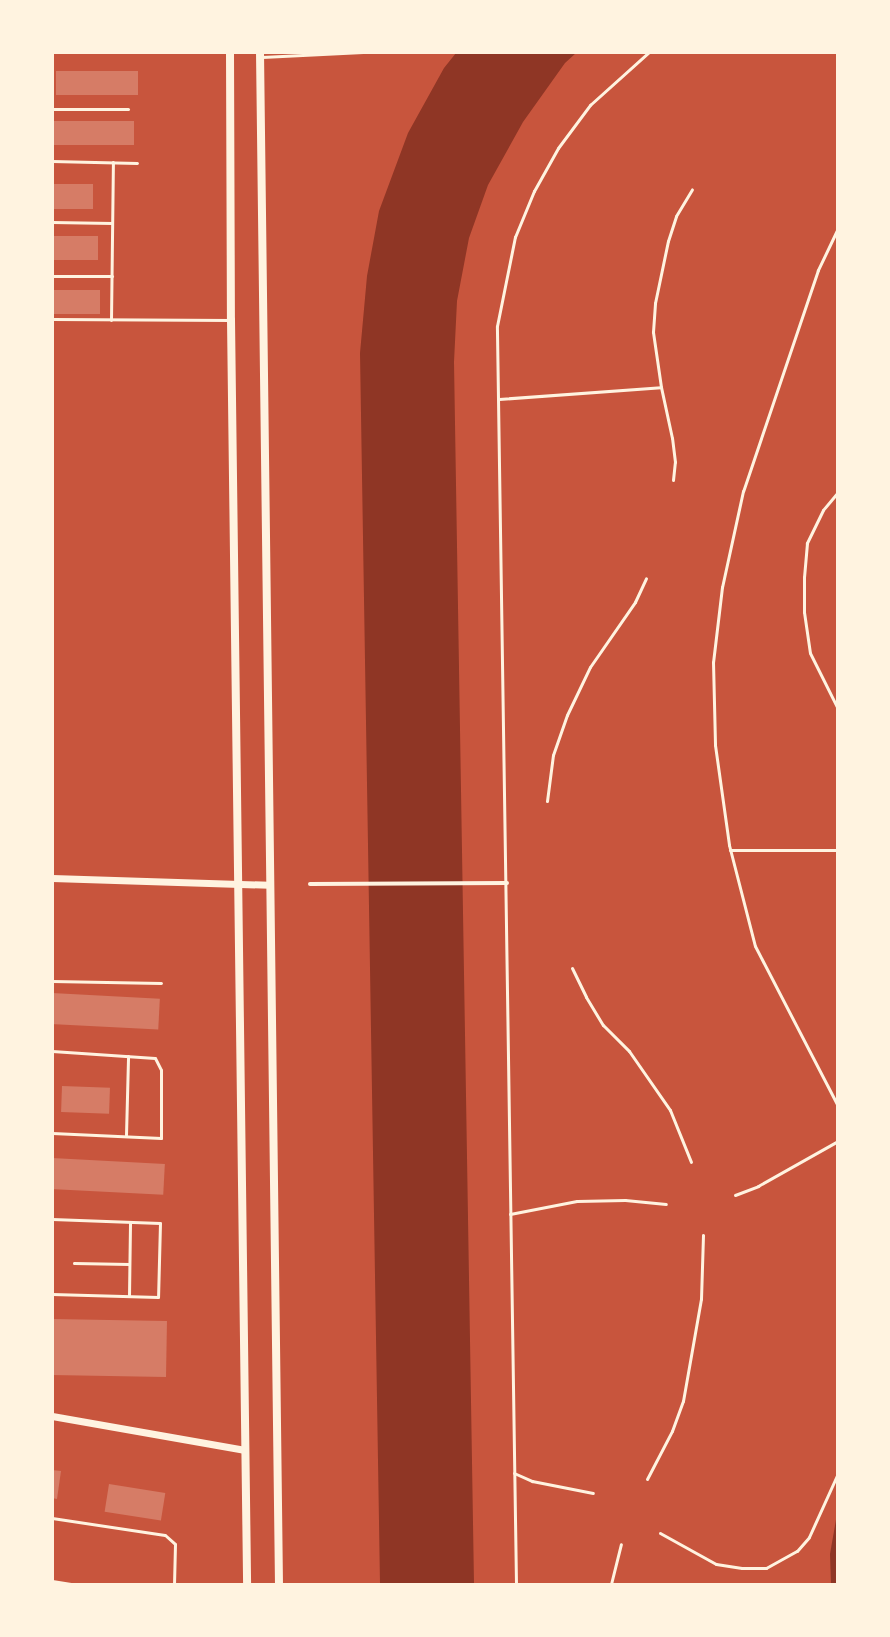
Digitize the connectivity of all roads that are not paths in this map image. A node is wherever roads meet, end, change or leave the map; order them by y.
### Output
1 (230, 52) edge
2 (363, 52) edge
3 (649, 52) edge
4 (260, 55) edge
5 (52, 109) edge
6 (128, 109) dead end
7 (52, 161) edge
8 (113, 162) junction
9 (137, 163) dead end
10 (692, 189) dead end
11 (52, 222) edge
12 (112, 223) junction
13 (837, 228) edge
14 (52, 276) edge
15 (112, 276) junction
16 (52, 319) edge
17 (111, 320) junction
18 (231, 321) junction
19 (661, 387) junction
20 (499, 399) junction
21 (673, 480) dead end
22 (837, 492) edge
23 (646, 578) dead end
24 (837, 709) edge
25 (547, 801) dead end
26 (730, 850) junction
27 (837, 850) edge
28 (52, 878) edge
29 (507, 883) junction
30 (310, 884) dead end
31 (238, 885) junction
32 (269, 885) junction
33 (572, 968) dead end
34 (52, 981) edge
35 (160, 983) dead end
36 (52, 1051) edge
37 (128, 1056) junction
38 (837, 1106) edge
39 (52, 1132) edge
40 (126, 1136) junction
41 (837, 1141) edge
42 (691, 1162) dead end
43 (735, 1195) dead end
44 (666, 1204) dead end
45 (510, 1214) junction
46 (52, 1220) edge
47 (130, 1222) junction
48 (703, 1235) dead end
49 (74, 1263) dead end
50 (130, 1264) junction
51 (52, 1294) edge
52 (129, 1296) junction
53 (52, 1416) edge
54 (245, 1450) junction
55 (514, 1473) junction
56 (837, 1473) edge
57 (647, 1479) dead end
58 (593, 1493) dead end
59 (52, 1518) edge
60 (660, 1533) dead end
61 (621, 1544) dead end
62 (52, 1581) edge
63 (71, 1584) edge
64 (174, 1584) edge
65 (247, 1584) edge
66 (279, 1584) edge
67 (516, 1584) edge
68 (611, 1584) edge

1 - 18 main road
2 - 4 lane
3 - 20 lane
4 - 32 main road
5 - 6 lane
7 - 8 lane
8 - 9 lane
8 - 12 lane
10 - 19 lane
11 - 12 lane
12 - 15 lane
13 - 26 lane
14 - 15 lane
15 - 17 lane
16 - 17 lane
17 - 18 lane
18 - 31 main road
19 - 20 lane
19 - 21 lane
20 - 29 lane
22 - 24 lane
23 - 25 lane
26 - 27 lane
26 - 38 lane
28 - 31 street
29 - 30 street
29 - 45 lane
31 - 32 street
31 - 54 main road
32 - 66 main road
33 - 42 lane
34 - 35 lane
36 - 37 lane
37 - 40 lane
37 - 40 lane
39 - 40 lane
41 - 43 lane
44 - 45 lane
45 - 55 lane
46 - 47 lane
47 - 50 lane
47 - 52 lane
48 - 57 lane
49 - 50 lane
50 - 52 lane
51 - 52 lane
53 - 54 street
54 - 65 main road
55 - 58 lane
55 - 67 lane
56 - 60 lane
59 - 64 lane
61 - 68 lane
62 - 63 lane

